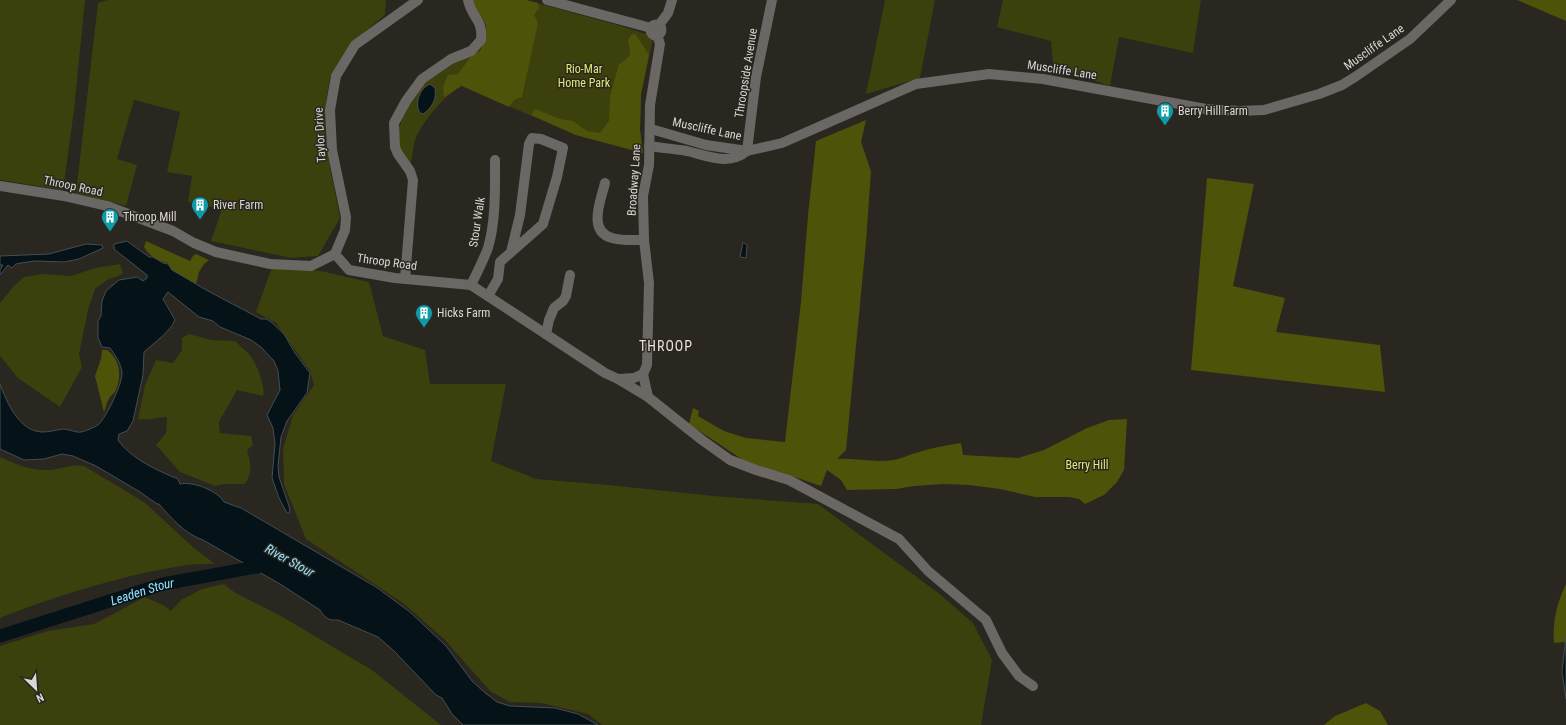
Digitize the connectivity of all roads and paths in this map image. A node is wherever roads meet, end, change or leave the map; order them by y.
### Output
1 (418, 0) edge
2 (468, 0) edge
3 (547, 0) edge
4 (672, 0) edge
5 (772, 0) edge
6 (1450, 0) edge
7 (656, 30) junction
8 (650, 129) junction
9 (649, 146) junction
10 (747, 151) junction
11 (495, 160) dead end
12 (604, 183) dead end
13 (0, 186) edge
14 (644, 240) junction
15 (511, 252) dead end
16 (335, 254) junction
17 (570, 275) dead end
18 (405, 278) junction
19 (471, 285) junction
20 (488, 296) junction
21 (546, 334) junction
22 (643, 374) junction
23 (618, 379) junction
24 (648, 397) junction
25 (1033, 686) dead end

1 - 16 street, Taylor Drive
2 - 18 street
3 - 7 street
4 - 7 street
5 - 10 street, Throopside Avenue
6 - 10 street, Muscliffe Lane
7 - 8 street, Broadway Lane
8 - 9 street, Broadway Lane
8 - 10 street, Muscliffe Lane
9 - 10 street
9 - 14 street, Broadway Lane
11 - 19 street, Stour Walk
12 - 14 street
13 - 16 street, Throop Road
14 - 22 street, Broadway Lane
15 - 20 street
16 - 18 street, Throop Road
17 - 21 street
18 - 19 street, Throop Road
19 - 20 street, Throop Road
20 - 21 street, Throop Road
21 - 23 street, Throop Road
22 - 23 street
22 - 24 street
23 - 24 street, Throop Road
24 - 25 street, Throop Road

